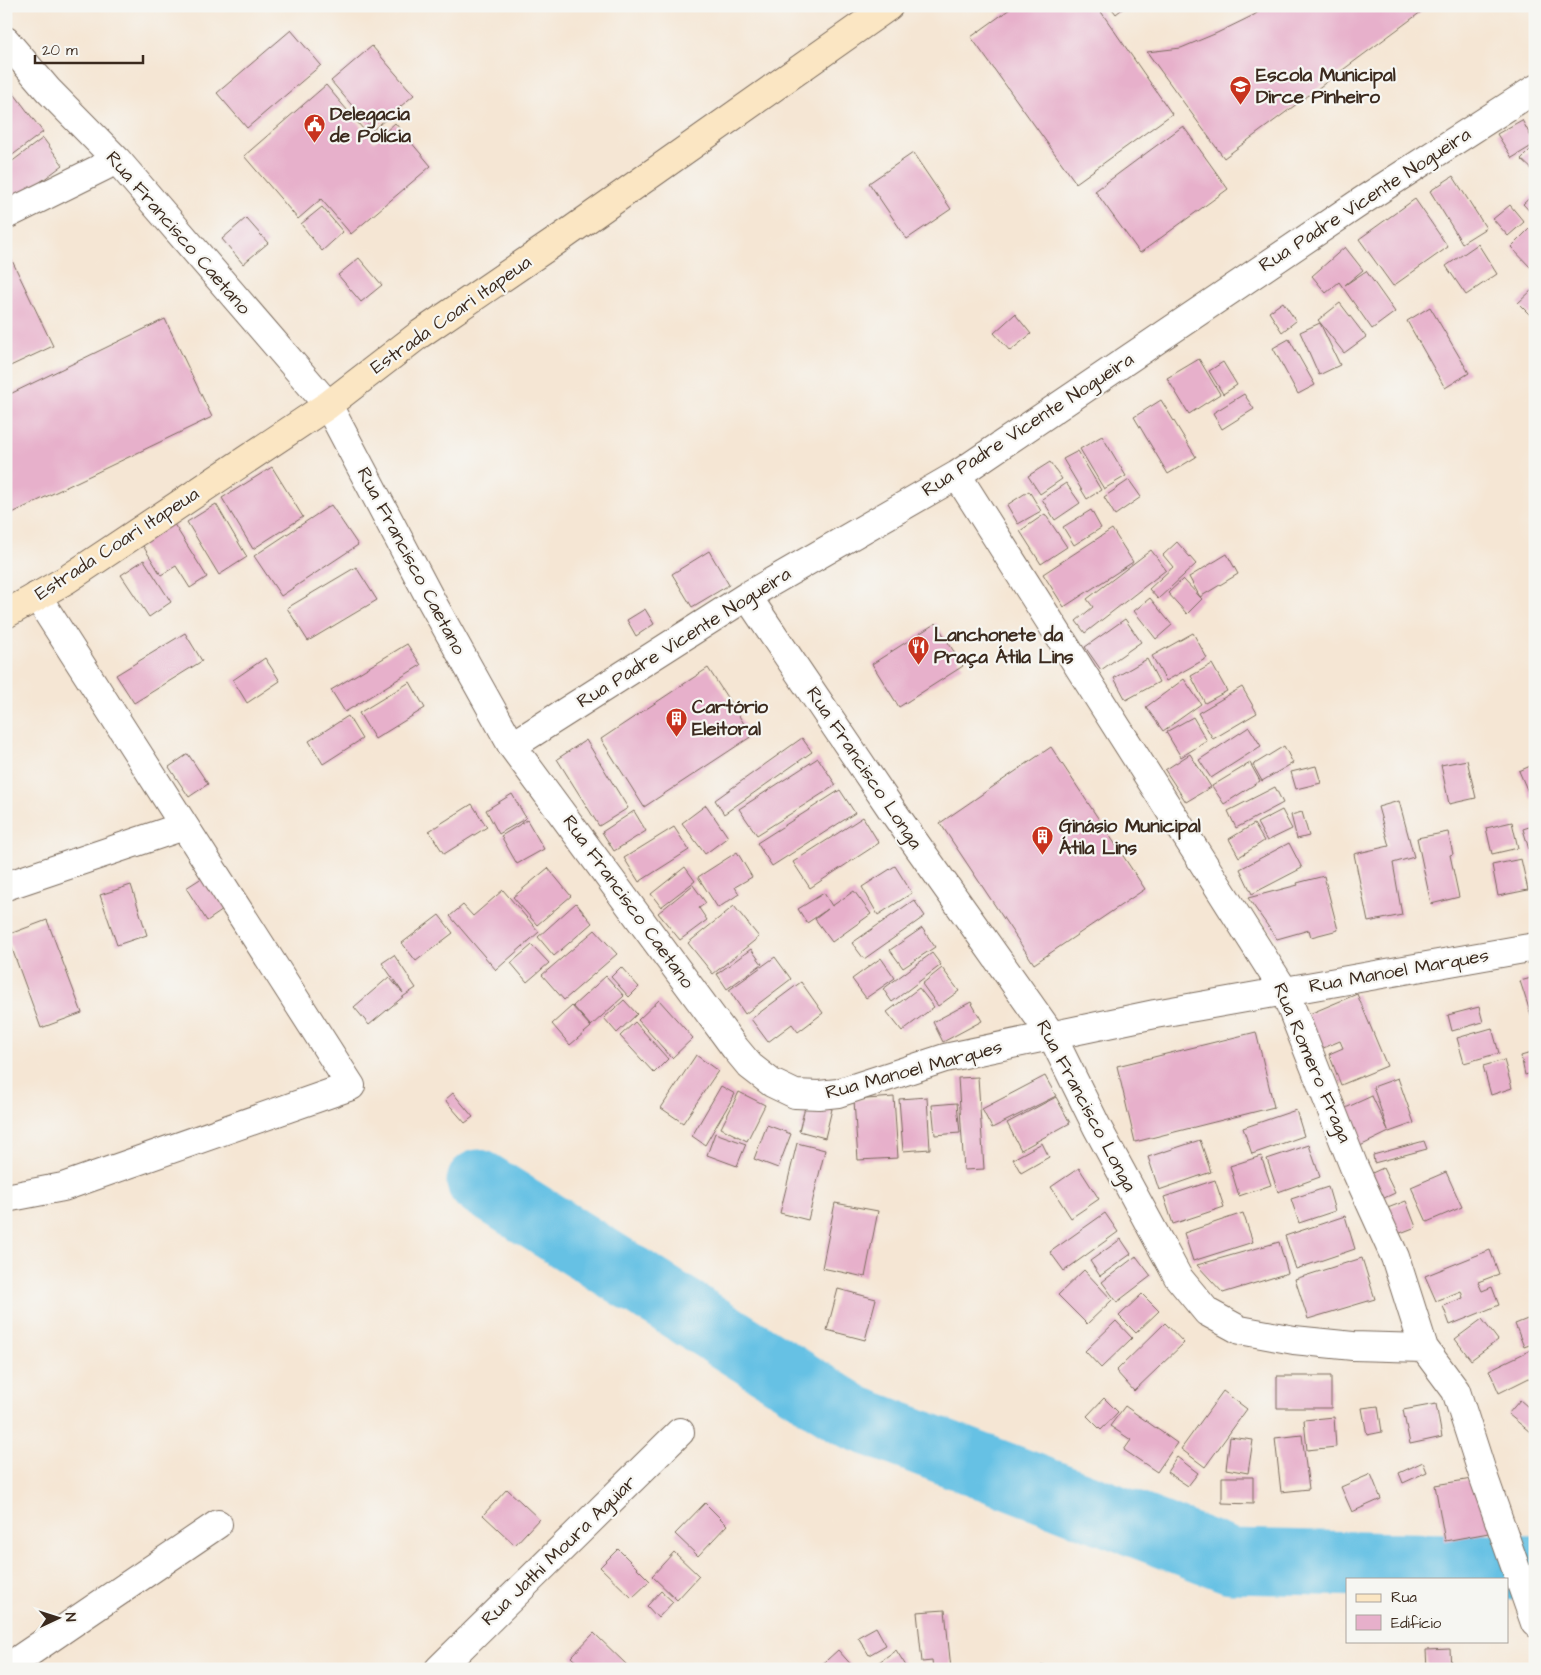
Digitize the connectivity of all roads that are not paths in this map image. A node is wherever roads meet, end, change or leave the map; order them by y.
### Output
1 (889, 6) edge
2 (6, 41) edge
3 (1535, 89) edge
4 (117, 160) junction
5 (6, 215) edge
6 (328, 405) junction
7 (957, 475) junction
8 (37, 596) junction
9 (747, 596) junction
10 (6, 614) edge
11 (512, 746) junction
12 (184, 826) junction
13 (6, 886) edge
14 (1535, 947) edge
15 (1285, 992) junction
16 (1052, 1036) junction
17 (795, 1094) joint
18 (6, 1198) edge
19 (1424, 1348) junction
20 (680, 1432) dead end
21 (218, 1524) dead end
22 (1535, 1624) edge
23 (8, 1666) edge
24 (439, 1669) edge

1 - 6 street, Estrada Coari Itapeua
2 - 4 street, Rua Francisco Caetano
3 - 7 street, Rua Padre Vicente Nogueira
4 - 5 street
4 - 6 street, Rua Francisco Caetano
6 - 8 street, Estrada Coari Itapeua
6 - 11 street, Rua Francisco Caetano
7 - 9 street, Rua Padre Vicente Nogueira
7 - 15 street, Rua Romero Fraga
8 - 10 street, Estrada Coari Itapeua
8 - 12 street
9 - 11 street, Rua Padre Vicente Nogueira
9 - 16 street, Rua Francisco Longa
11 - 17 street, Rua Francisco Caetano
12 - 13 street
12 - 18 street
14 - 15 street, Rua Manoel Marques
15 - 16 street, Rua Manoel Marques
15 - 19 street, Rua Romero Fraga
16 - 17 street, Rua Manoel Marques
16 - 19 street, Rua Francisco Longa
19 - 22 street, Rua Romero Fraga
20 - 24 street, Rua Jathi Moura Aguiar
21 - 23 street

